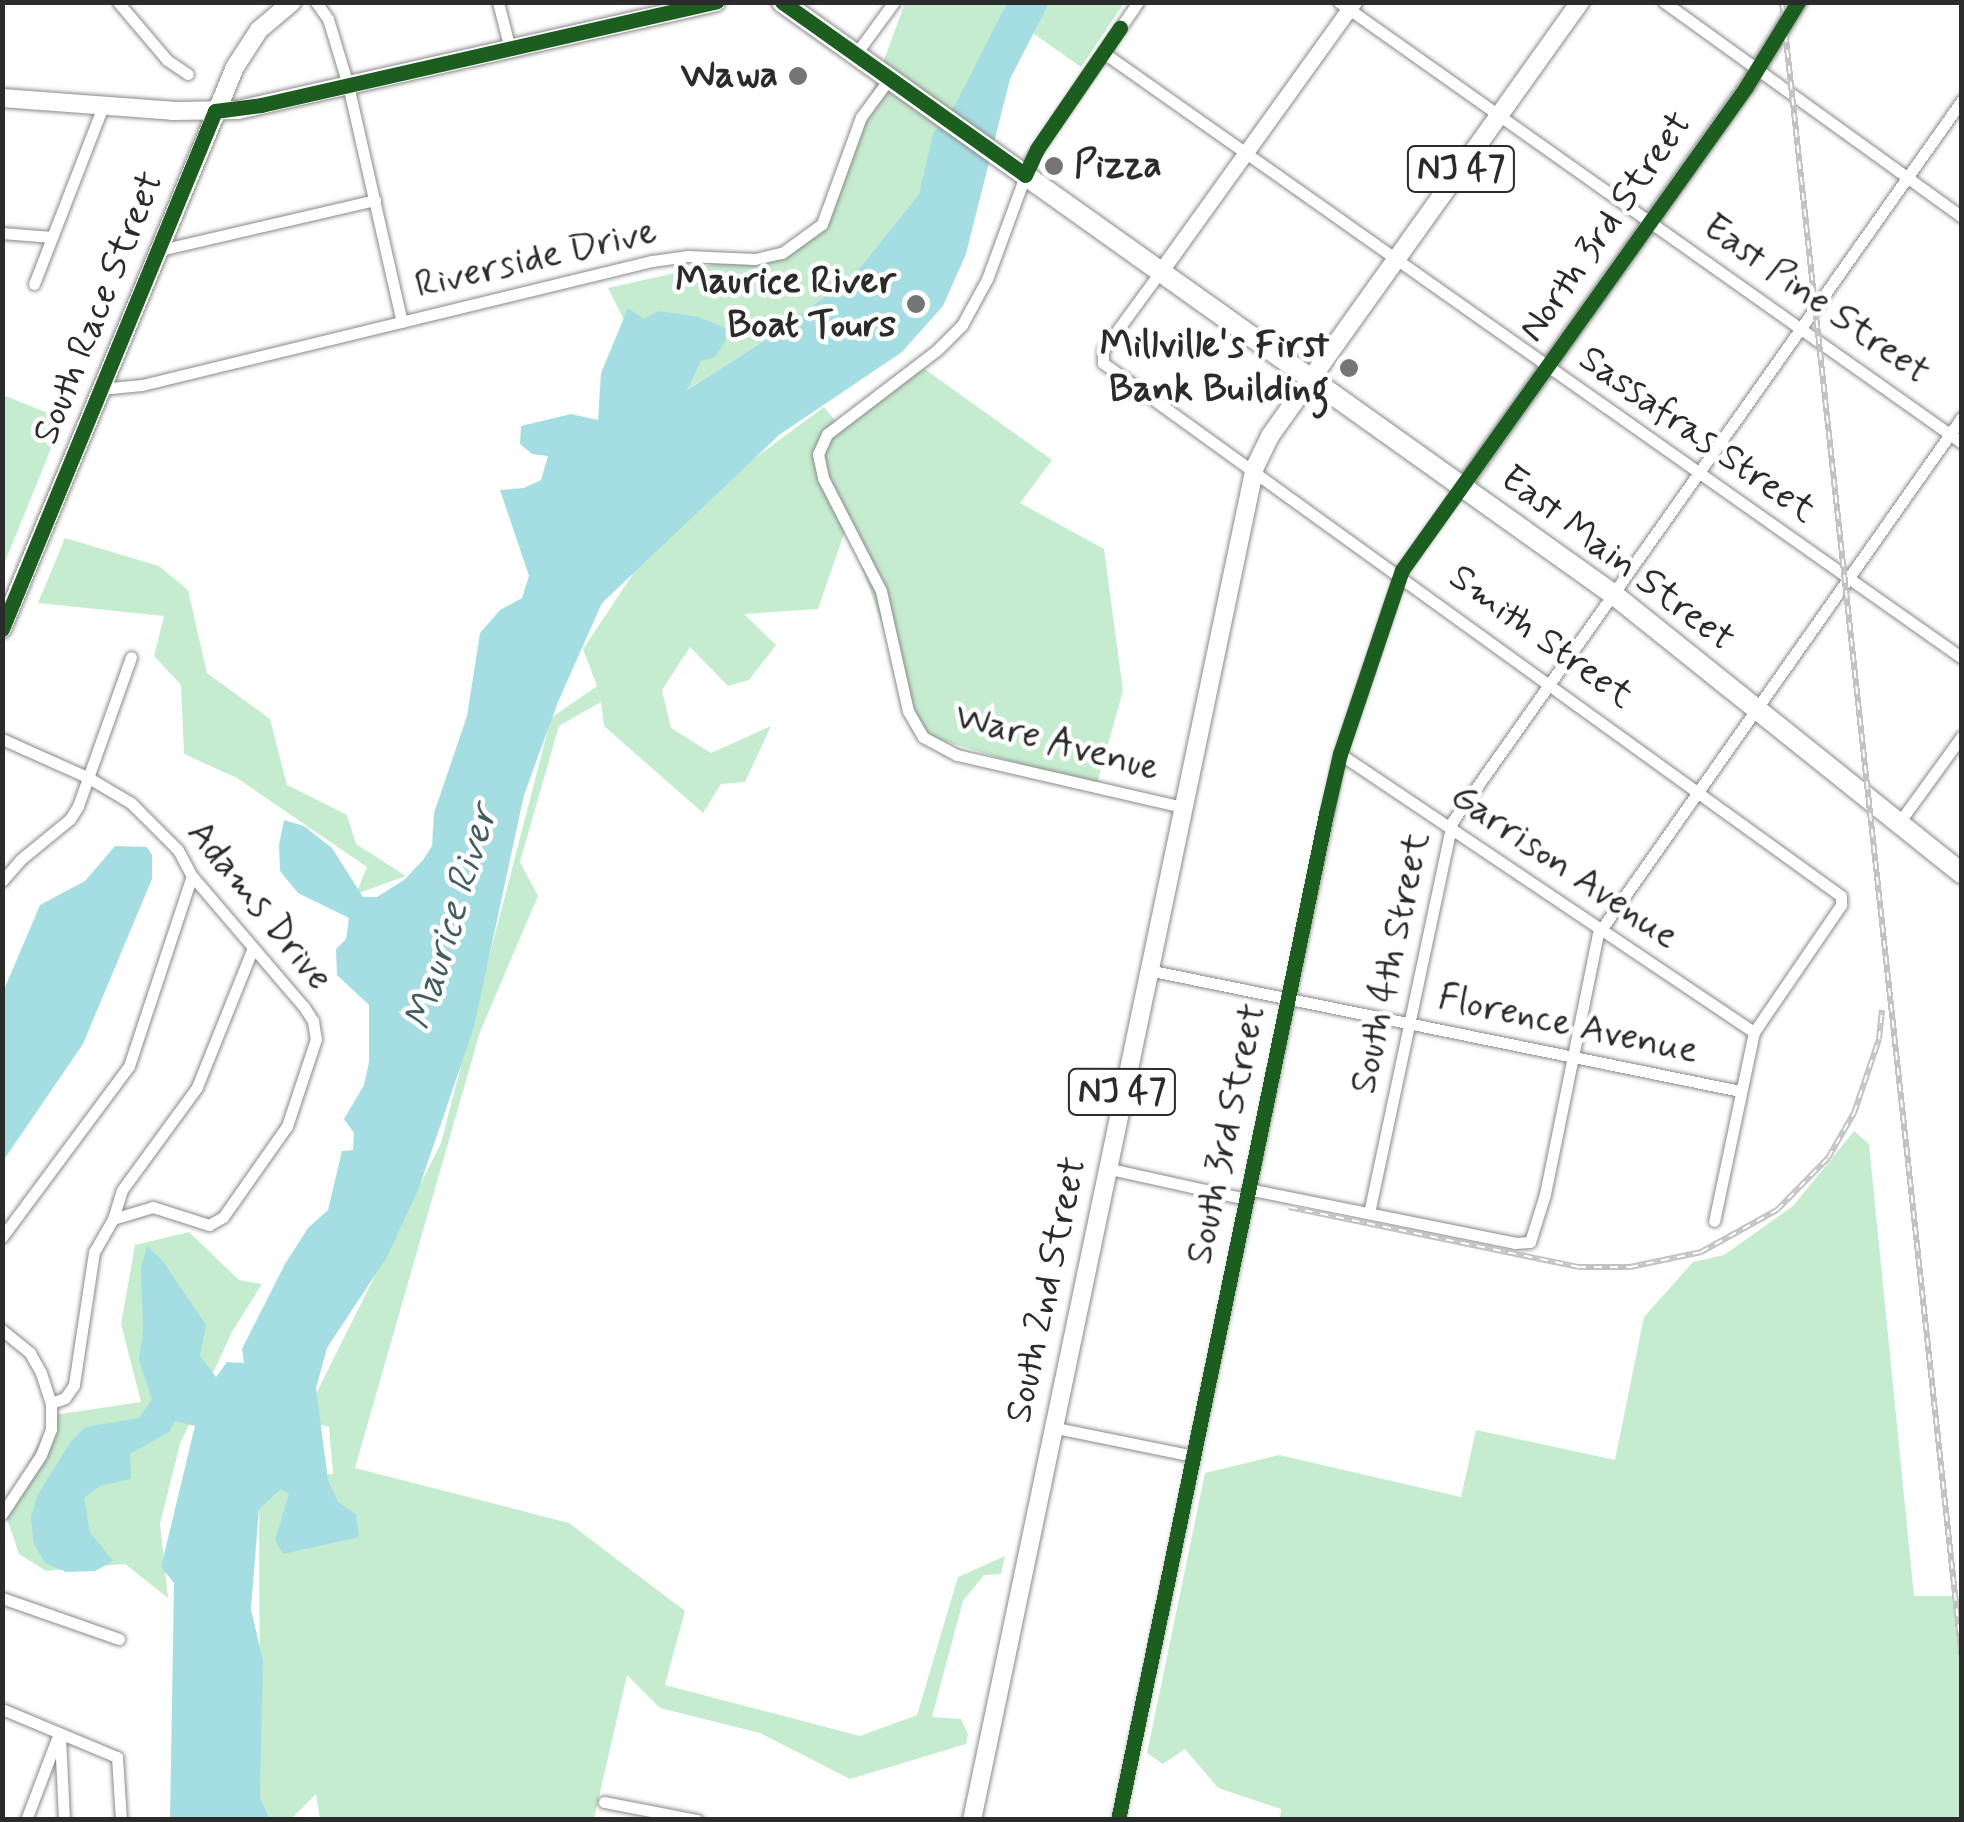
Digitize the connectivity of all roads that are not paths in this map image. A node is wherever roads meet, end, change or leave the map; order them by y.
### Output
1 (118, 2) edge
2 (292, 2) edge
3 (316, 2) edge
4 (498, 2) edge
5 (716, 2) edge
6 (782, 2) edge
7 (894, 2) edge
8 (1138, 2) edge
9 (1580, 2) edge
10 (1664, 2) edge
11 (1798, 2) edge
12 (1347, 5) edge
13 (510, 49) junction
14 (1104, 53) junction
15 (855, 54) junction
16 (1756, 70) junction
17 (188, 74) dead end
18 (889, 79) junction
19 (348, 85) junction
20 (2, 98) edge
21 (1962, 100) edge
22 (103, 106) junction
23 (215, 110) junction
24 (1499, 116) junction
25 (1246, 153) junction
26 (1025, 175) junction
27 (1906, 178) junction
28 (375, 200) junction
29 (1962, 217) edge
30 (1650, 222) junction
31 (2, 233) edge
32 (52, 237) junction
33 (156, 252) junction
34 (1396, 260) junction
35 (1160, 272) junction
36 (34, 284) dead end
37 (402, 322) junction
38 (1798, 328) junction
39 (1548, 366) junction
40 (1312, 379) junction
41 (100, 389) junction
42 (1962, 417) edge
43 (1949, 434) junction
44 (1962, 443) edge
45 (1254, 472) junction
46 (1698, 472) junction
47 (1462, 486) junction
48 (1400, 576) junction
49 (1847, 578) junction
50 (1612, 594) junction
51 (2, 630) edge
52 (132, 657) dead end
53 (1962, 658) edge
54 (1549, 684) junction
55 (1755, 708) junction
56 (1962, 736) edge
57 (2, 739) edge
58 (1340, 754) junction
59 (89, 778) junction
60 (1698, 790) junction
61 (1182, 807) junction
62 (1898, 824) junction
63 (1450, 826) junction
64 (1962, 874) edge
65 (192, 876) junction
66 (2, 881) edge
67 (1601, 928) junction
68 (253, 948) junction
69 (1148, 970) junction
70 (1289, 998) junction
71 (1408, 1023) junction
72 (1754, 1032) junction
73 (1572, 1056) junction
74 (1740, 1091) junction
75 (1106, 1168) junction
76 (1247, 1194) junction
77 (1369, 1213) junction
78 (114, 1219) junction
79 (1714, 1221) dead end
80 (2, 1238) edge
81 (2, 1330) edge
82 (51, 1403) junction
83 (1051, 1427) junction
84 (1193, 1456) junction
85 (2, 1514) edge
86 (2, 1598) edge
87 (119, 1639) dead end
88 (2, 1709) edge
89 (60, 1733) junction
90 (604, 1802) dead end
91 (26, 1820) edge
92 (64, 1820) edge
93 (121, 1820) edge
94 (697, 1820) edge
95 (972, 1820) edge
96 (1118, 1820) edge

1 - 17 street
2 - 23 main road, South Race Street
3 - 19 street
4 - 13 street
5 - 13 main road
6 - 15 highway, East Main Street
7 - 15 street
8 - 14 street, Ware Avenue
9 - 24 main road, NJ 47
10 - 16 street
11 - 16 street, North 3rd Street
12 - 24 street, East Pine Street
12 - 25 street
13 - 19 main road
14 - 25 street, Sassafras Street
14 - 26 street, Ware Avenue
15 - 18 highway, East Main Street
16 - 27 street
16 - 30 street, North 3rd Street
18 - 26 highway, East Main Street
18 - 37 street, Riverside Drive
19 - 23 main road
19 - 28 street
20 - 22 main road
21 - 27 street, South 4th Street
22 - 23 main road
22 - 32 street
23 - 33 main road, South Race Street
24 - 30 street, East Pine Street
24 - 34 main road, NJ 47
25 - 34 street, Sassafras Street
25 - 35 street
26 - 35 highway, East Main Street
26 - 61 street, Ware Avenue
27 - 29 street
27 - 38 street, South 4th Street
28 - 33 street
28 - 37 street
30 - 38 street, East Pine Street
30 - 39 street, North 3rd Street
31 - 32 street
32 - 36 street
33 - 41 main road, South Race Street
34 - 39 street, Sassafras Street
34 - 40 main road, NJ 47
35 - 40 highway, East Main Street
35 - 45 street, Smith Street
37 - 41 street, Riverside Drive
38 - 43 street, East Pine Street
38 - 46 street, South 4th Street
39 - 46 street, Sassafras Street
39 - 47 street, North 3rd Street
40 - 45 main road, South 2nd Street / NJ 47
40 - 47 highway, East Main Street
41 - 51 main road, South Race Street
42 - 43 street
43 - 44 street, East Pine Street
43 - 49 street
45 - 48 street, Smith Street
45 - 61 main road, South 2nd Street / NJ 47
46 - 49 street, Sassafras Street
46 - 50 street, South 4th Street
47 - 48 street, South 3rd Street
47 - 50 highway, East Main Street
48 - 54 street, Smith Street
48 - 58 street, South 3rd Street
49 - 53 street, Sassafras Street
49 - 55 street
50 - 54 street, South 4th Street
50 - 55 highway, East Main Street
52 - 59 street
54 - 60 street, Smith Street
54 - 63 street, South 4th Street
55 - 60 street
55 - 62 highway, East Main Street
56 - 62 street
57 - 59 street, Adams Drive
58 - 63 street, Garrison Avenue
58 - 70 street, South 3rd Street
59 - 65 street, Adams Drive
59 - 66 street
60 - 67 street
60 - 72 street, Smith Street
61 - 69 main road, South 2nd Street / NJ 47
62 - 64 highway, East Main Street
63 - 67 street, Garrison Avenue
63 - 71 street, South 4th Street
65 - 68 street, Adams Drive
65 - 80 street
67 - 72 street, Garrison Avenue
67 - 73 street
68 - 78 street
68 - 78 street, Adams Drive
69 - 70 street, Florence Avenue
69 - 75 main road, South 2nd Street / NJ 47
70 - 71 street, Florence Avenue
70 - 76 street, South 3rd Street
71 - 73 street, Florence Avenue
71 - 77 street, South 4th Street
72 - 74 street
73 - 74 street, Florence Avenue
73 - 77 street
74 - 79 street
75 - 76 street
75 - 83 main road, South 2nd Street / NJ 47
76 - 77 street
76 - 84 street, South 3rd Street
78 - 82 street
81 - 82 street
82 - 85 street
83 - 84 street
83 - 95 main road, South 2nd Street / NJ 47
84 - 96 street, South 3rd Street
86 - 87 street
88 - 89 street
89 - 91 street
89 - 92 street
89 - 93 street
90 - 94 street

